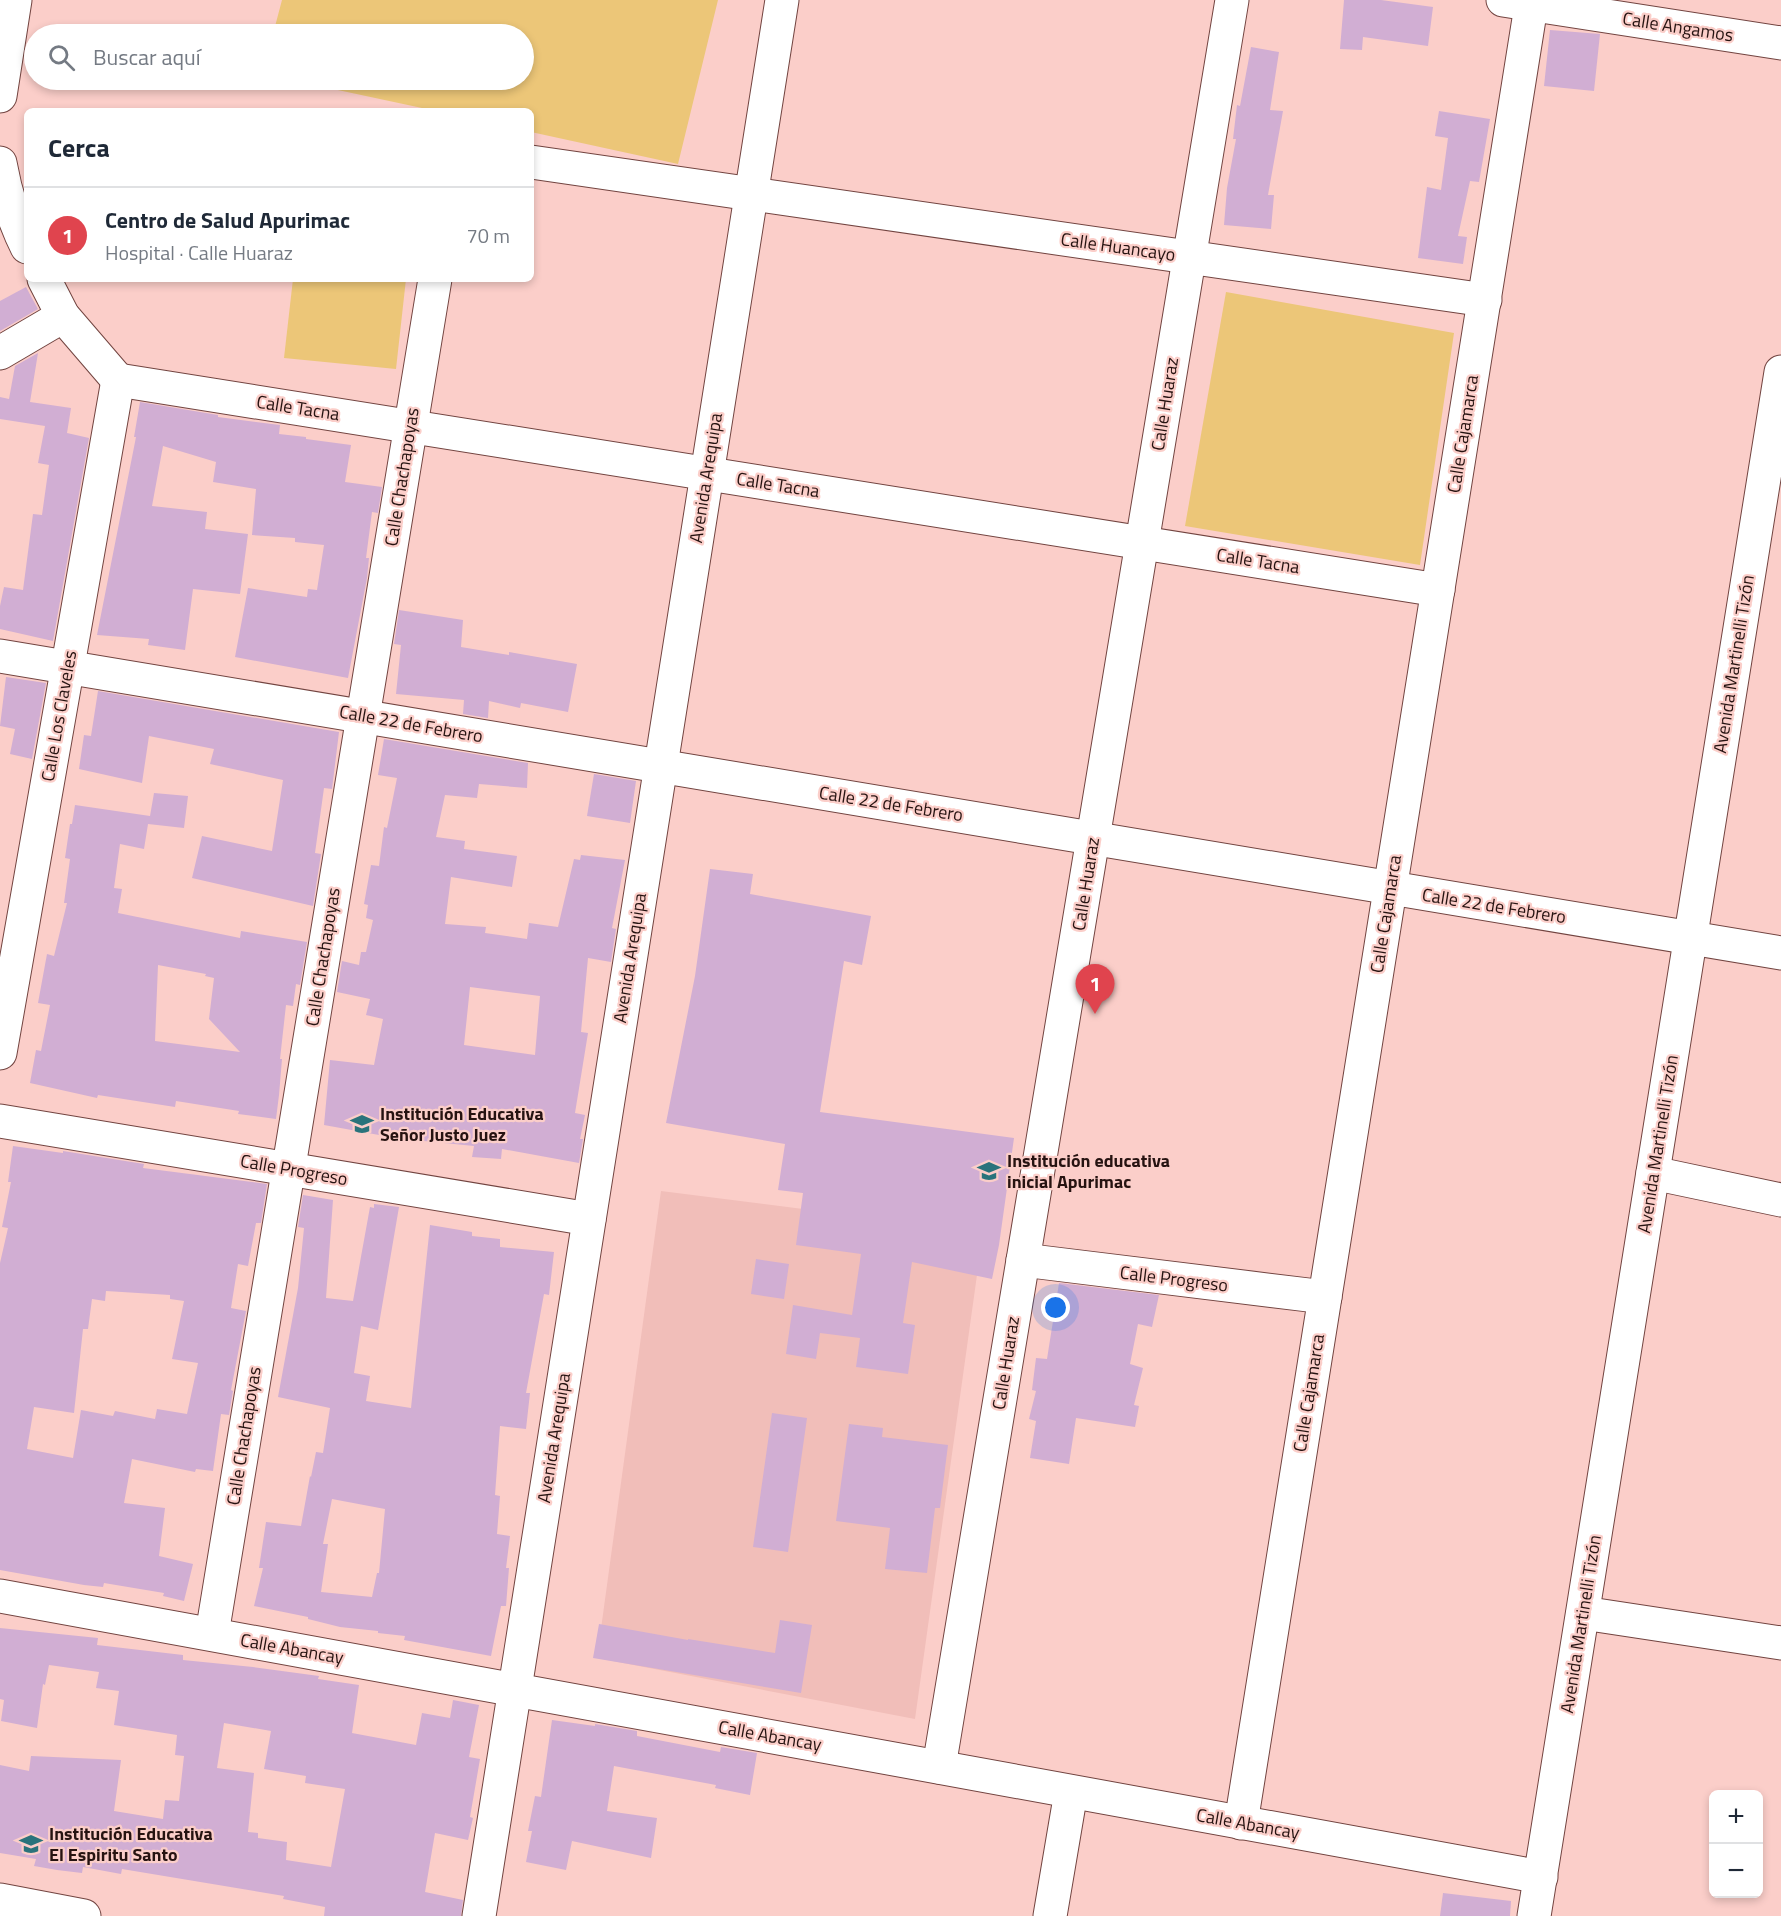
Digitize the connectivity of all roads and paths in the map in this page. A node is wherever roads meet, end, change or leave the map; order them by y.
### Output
1 (15, 0) edge
2 (782, 0) edge
3 (1232, 0) edge
4 (1522, 2) edge
5 (1781, 43) edge
6 (0, 96) edge
7 (534, 162) edge
8 (0, 163) edge
9 (751, 194) junction
10 (24, 239) edge
11 (1190, 257) junction
12 (46, 282) edge
13 (435, 282) edge
14 (1485, 300) junction
15 (63, 316) junction
16 (0, 353) edge
17 (1781, 372) edge
18 (118, 380) junction
19 (411, 426) junction
20 (707, 474) junction
21 (1142, 543) junction
22 (1438, 590) junction
23 (0, 656) edge
24 (68, 667) junction
25 (363, 716) junction
26 (661, 766) junction
27 (1093, 838) junction
28 (1390, 888) junction
29 (1691, 938) junction
30 (1781, 953) edge
31 (0, 1053) edge
32 (0, 1121) edge
33 (288, 1169) junction
34 (1653, 1173) junction
35 (1781, 1200) edge
36 (589, 1219) junction
37 (1023, 1260) junction
38 (1325, 1297) junction
39 (0, 1596) edge
40 (1583, 1613) junction
41 (212, 1634) junction
42 (1781, 1643) edge
43 (515, 1690) junction
44 (939, 1767) junction
45 (1071, 1792) junction
46 (1240, 1823) junction
47 (1541, 1877) junction
48 (0, 1900) edge
49 (84, 1916) edge
50 (479, 1916) edge
51 (1050, 1916) edge
52 (1534, 1916) edge

1 - 6 street
2 - 9 street, Avenida Arequipa
3 - 11 street, Calle Huaraz
4 - 5 street, Calle Angamos
4 - 14 street, Calle Cajamarca
7 - 9 street, Calle Huancayo
8 - 10 street
9 - 11 street, Calle Huancayo
9 - 20 street, Avenida Arequipa
11 - 14 street, Calle Huancayo
11 - 21 street, Calle Huaraz
12 - 15 street
13 - 19 street, Calle Chachapoyas
14 - 22 street, Calle Cajamarca
15 - 16 street
15 - 18 street
17 - 29 street, Avenida Martinelli Tizón
18 - 19 street, Calle Tacna
18 - 24 street, Calle Los Claveles
19 - 20 street, Calle Tacna
19 - 25 street, Calle Chachapoyas
20 - 21 street, Calle Tacna
20 - 26 street, Avenida Arequipa
21 - 22 street, Calle Tacna
21 - 27 street, Calle Huaraz
22 - 28 street, Calle Cajamarca
23 - 24 street, Calle 22 de Febrero
24 - 25 street, Calle 22 de Febrero
24 - 31 street, Calle Los Claveles
25 - 26 street, Calle 22 de Febrero
25 - 33 street, Calle Chachapoyas
26 - 27 street, Calle 22 de Febrero
26 - 36 street, Avenida Arequipa
27 - 28 street, Calle 22 de Febrero
27 - 37 street, Calle Huaraz
28 - 29 street, Calle 22 de Febrero
28 - 38 street, Calle Cajamarca
29 - 30 street, Calle 22 de Febrero
29 - 34 street, Avenida Martinelli Tizón
32 - 33 street, Calle Progreso
33 - 36 street, Calle Progreso
33 - 41 street, Calle Chachapoyas
34 - 35 street
34 - 40 street, Avenida Martinelli Tizón
36 - 43 street, Avenida Arequipa
37 - 38 street, Calle Progreso
37 - 44 street, Calle Huaraz
38 - 46 street, Calle Cajamarca
39 - 41 street, Calle Abancay
40 - 42 street
40 - 47 street, Avenida Martinelli Tizón
41 - 43 street, Calle Abancay
43 - 44 street, Calle Abancay
43 - 50 street, Avenida Arequipa
44 - 45 street, Calle Abancay
45 - 46 street, Calle Abancay
45 - 51 street
46 - 47 street, Calle Abancay
47 - 52 street, Avenida Martinelli Tizón
48 - 49 street

